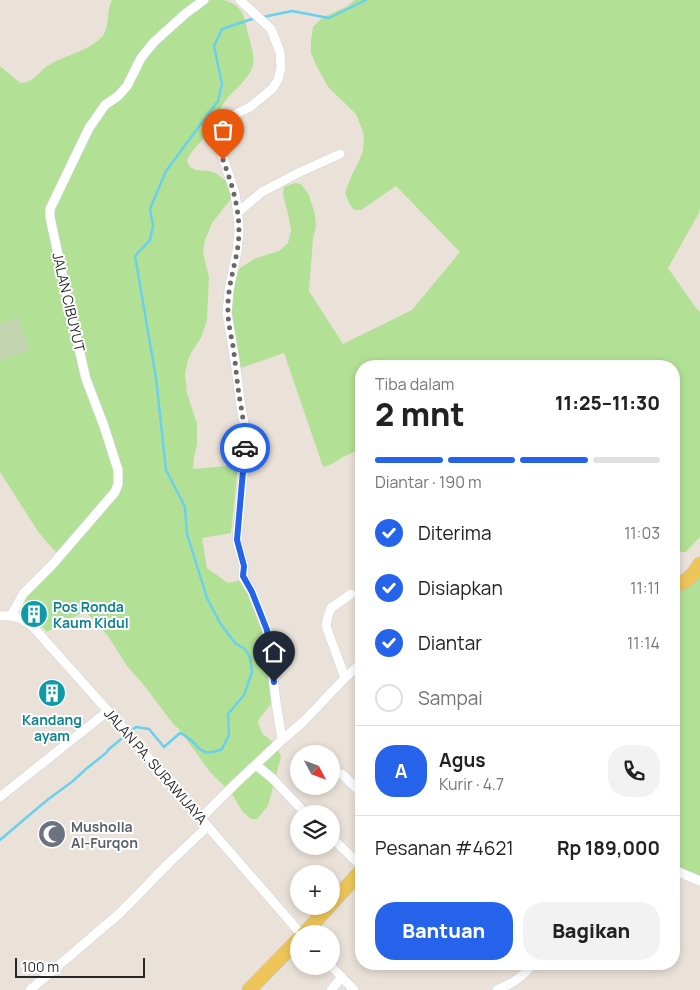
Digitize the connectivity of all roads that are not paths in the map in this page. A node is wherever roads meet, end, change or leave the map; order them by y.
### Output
1 (204, 0) edge
2 (240, 0) edge
3 (340, 154) dead end
4 (238, 213) junction
5 (700, 564) edge
6 (680, 582) edge
7 (351, 594) dead end
8 (0, 616) edge
9 (11, 616) junction
10 (355, 669) edge
11 (345, 678) junction
12 (108, 711) junction
13 (282, 740) junction
14 (256, 764) junction
15 (342, 774) dead end
16 (355, 787) edge
17 (0, 797) edge
18 (298, 805) edge
19 (201, 818) junction
20 (208, 826) junction
21 (340, 846) edge
22 (355, 860) edge
23 (680, 873) edge
24 (355, 878) edge
25 (700, 882) edge
26 (340, 894) edge
27 (320, 915) edge
28 (294, 925) edge
29 (311, 925) edge
30 (290, 948) edge
31 (528, 970) edge
32 (342, 977) joint
33 (30, 990) edge
34 (249, 990) edge
35 (331, 990) edge
36 (354, 990) edge
37 (496, 990) edge

1 - 9 street, JALAN CIBUYUT
2 - 4 street
3 - 4 street
4 - 13 street
5 - 6 main road
7 - 11 street
8 - 9 street, JALAN PA. SURAWIJAYA
9 - 12 street, JALAN PA. SURAWIJAYA
10 - 11 street
11 - 13 street
12 - 17 street
12 - 19 street, JALAN PA. SURAWIJAYA
13 - 14 street
14 - 18 street
14 - 19 street
15 - 16 street
19 - 20 street, JALAN PA. SURAWIJAYA
20 - 28 street, JALAN PA. SURAWIJAYA
20 - 33 street
21 - 22 street
23 - 25 street
24 - 26 main road
27 - 29 main road
30 - 34 main road
31 - 37 street
32 - 35 street
32 - 36 street

